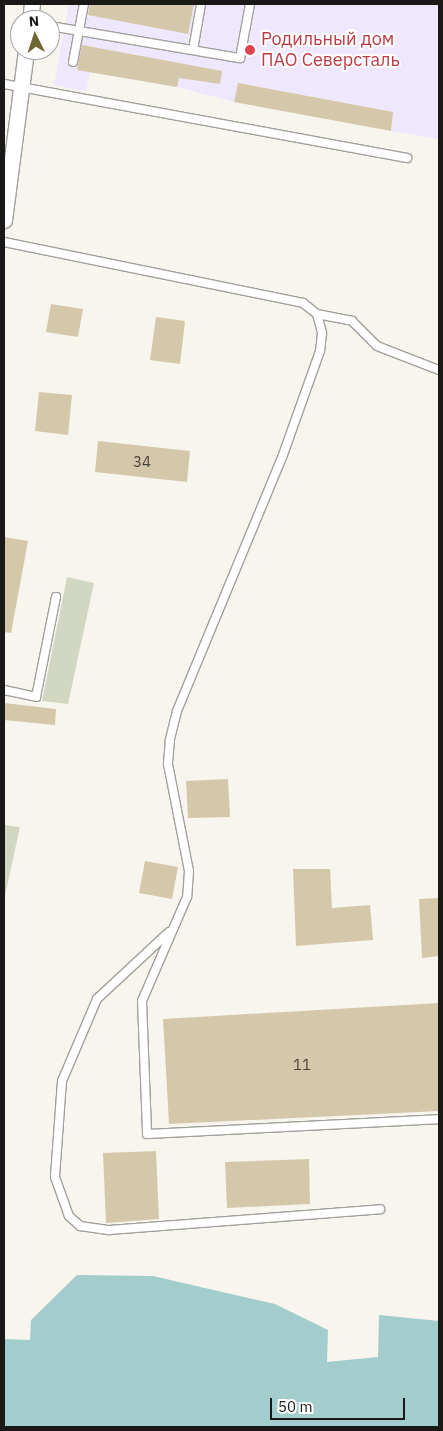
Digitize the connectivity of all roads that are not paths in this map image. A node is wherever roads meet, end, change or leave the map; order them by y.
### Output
1 (84, 4) edge
2 (202, 4) edge
3 (250, 4) edge
4 (60, 27) edge
5 (79, 30) junction
6 (194, 50) junction
7 (25, 60) edge
8 (73, 62) dead end
9 (4, 84) edge
10 (21, 87) junction
11 (407, 158) dead end
12 (4, 220) edge
13 (4, 242) edge
14 (317, 314) junction
15 (439, 370) edge
16 (56, 597) dead end
17 (4, 690) edge
18 (171, 930) junction
19 (439, 1119) edge
20 (380, 1208) dead end

1 - 5 lane
2 - 6 lane
3 - 6 lane
4 - 5 lane
5 - 6 lane
5 - 8 lane
7 - 10 street
9 - 10 lane
10 - 11 lane
10 - 12 street
13 - 14 lane
14 - 15 lane
14 - 18 lane
16 - 17 lane
18 - 19 lane
18 - 20 lane

